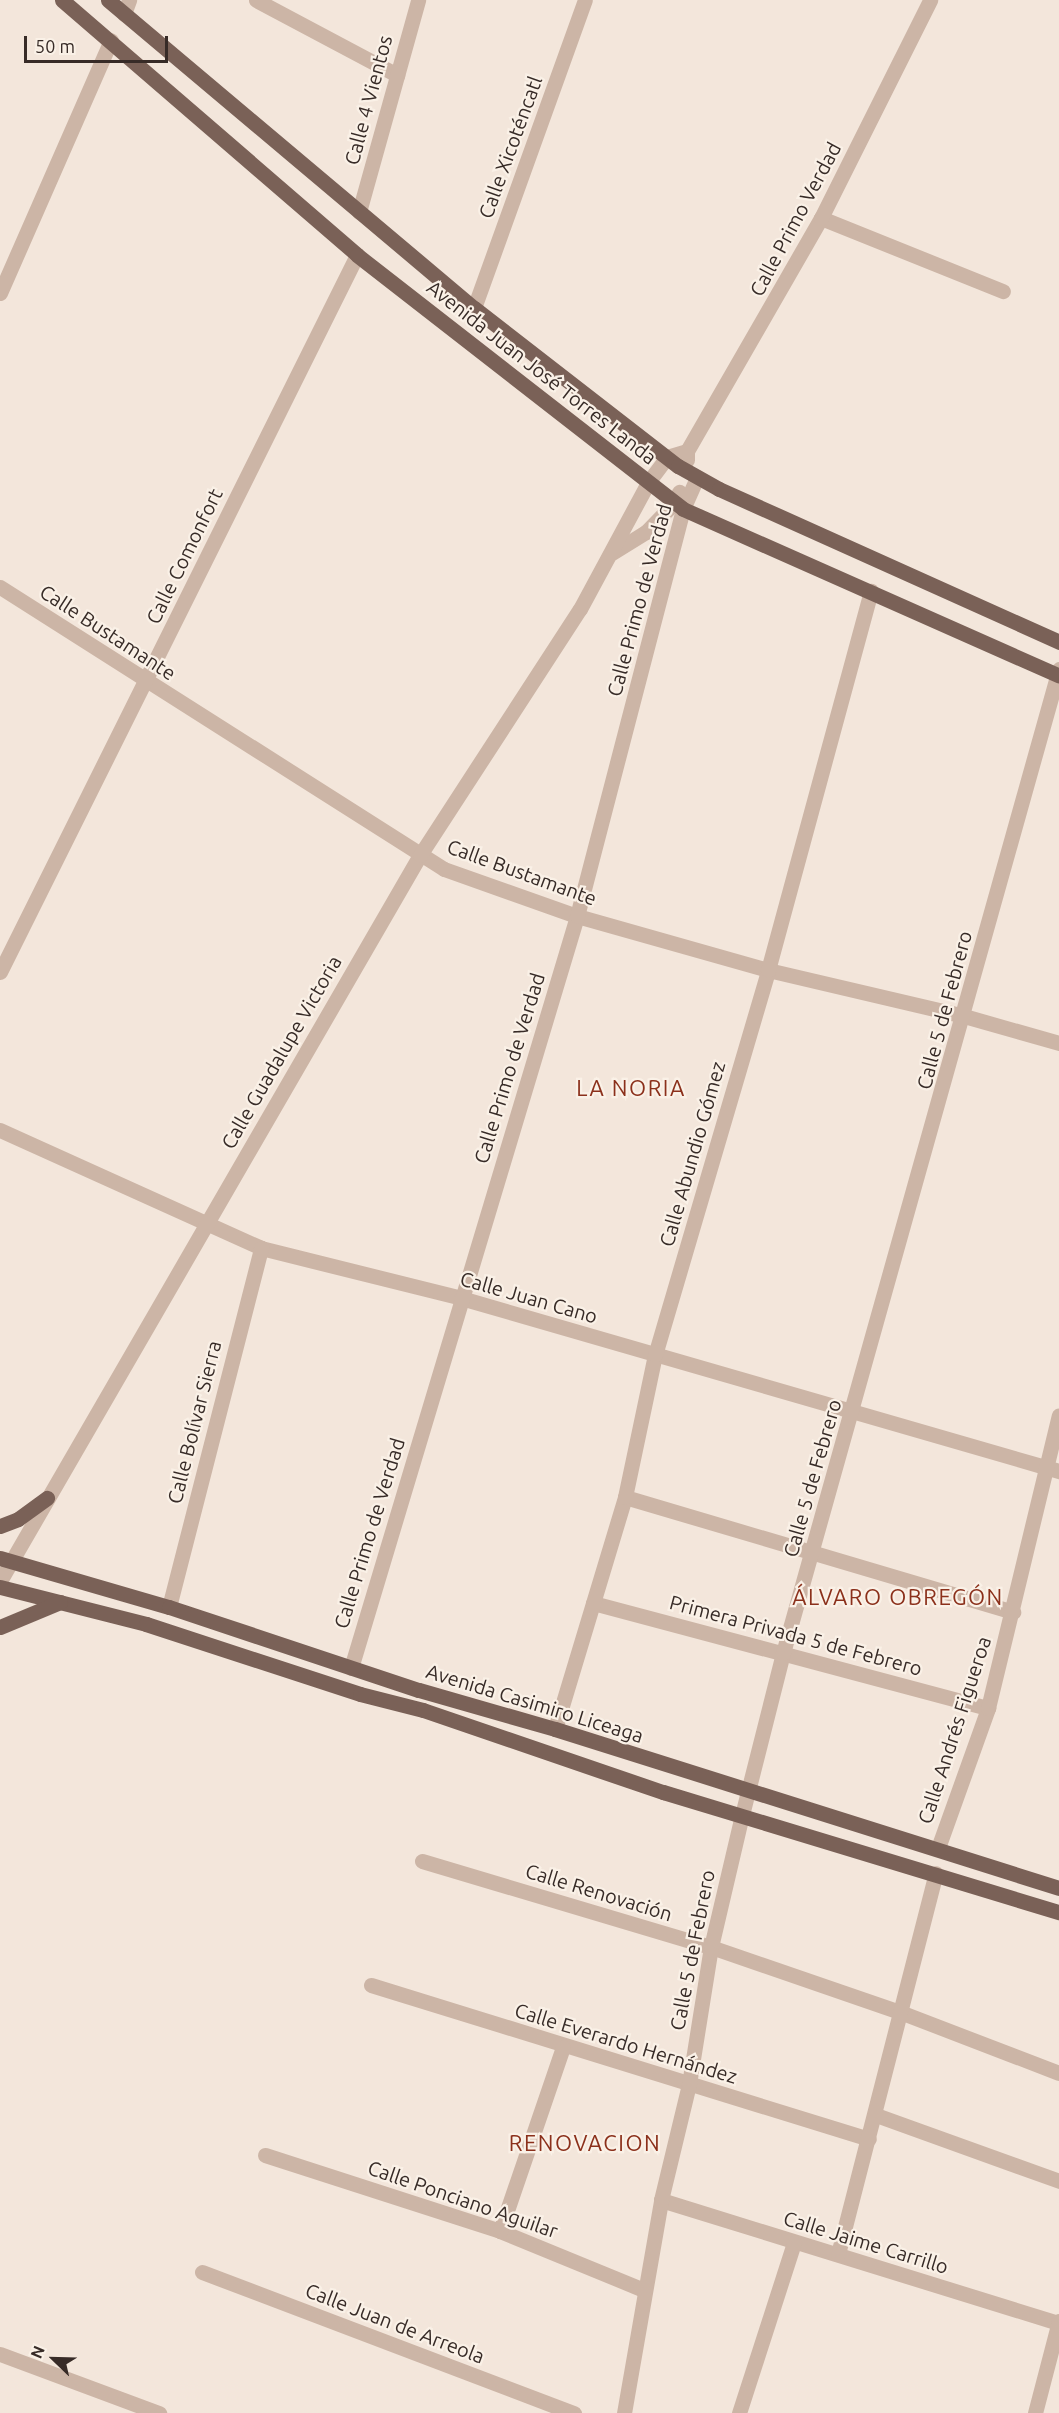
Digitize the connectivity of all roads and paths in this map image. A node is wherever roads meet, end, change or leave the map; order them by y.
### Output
1 (62, 0) edge
2 (108, 0) edge
3 (256, 0) edge
4 (418, 0) edge
5 (585, 0) edge
6 (930, 0) edge
7 (127, 7) edge
8 (111, 40) junction
9 (398, 75) junction
10 (360, 212) junction
11 (821, 218) junction
12 (357, 255) junction
13 (1003, 291) dead end
14 (0, 293) edge
15 (474, 308) junction
16 (687, 451) junction
17 (667, 457) junction
18 (692, 474) junction
19 (650, 481) junction
20 (679, 505) junction
21 (611, 553) junction
22 (0, 587) edge
23 (871, 591) junction
24 (1059, 642) edge
25 (1058, 673) edge
26 (146, 681) junction
27 (420, 855) junction
28 (577, 916) junction
29 (768, 970) junction
30 (0, 972) edge
31 (964, 1016) junction
32 (1059, 1043) edge
33 (0, 1130) edge
34 (206, 1223) junction
35 (261, 1248) junction
36 (461, 1298) junction
37 (655, 1355) junction
38 (852, 1414) junction
39 (1059, 1415) edge
40 (1043, 1467) junction
41 (1059, 1471) edge
42 (624, 1497) junction
43 (47, 1498) junction
44 (0, 1527) edge
45 (813, 1551) junction
46 (6, 1560) edge
47 (0, 1581) edge
48 (0, 1587) edge
49 (60, 1602) junction
50 (593, 1603) junction
51 (169, 1607) junction
52 (1013, 1612) junction
53 (0, 1627) edge
54 (783, 1653) junction
55 (351, 1668) junction
56 (988, 1708) junction
57 (555, 1729) junction
58 (750, 1791) junction
59 (742, 1815) junction
60 (938, 1848) junction
61 (422, 1862) dead end
62 (936, 1873) junction
63 (1059, 1888) edge
64 (1059, 1912) edge
65 (711, 1947) junction
66 (371, 1985) dead end
67 (900, 2012) junction
68 (563, 2047) junction
69 (1059, 2073) edge
70 (689, 2084) junction
71 (876, 2115) junction
72 (869, 2139) junction
73 (265, 2155) dead end
74 (1059, 2181) edge
75 (661, 2200) junction
76 (500, 2230) junction
77 (794, 2243) junction
78 (838, 2254) junction
79 (201, 2272) dead end
80 (644, 2290) junction
81 (1059, 2323) edge
82 (0, 2354) edge
83 (159, 2413) edge
84 (574, 2413) edge
85 (624, 2413) edge
86 (739, 2413) edge
87 (1035, 2413) edge

1 - 8 main road, Avenida Juan José Torres Landa
2 - 7 main road, Avenida Juan José Torres Landa
3 - 9 street
4 - 9 street, Calle 4 Vientos
5 - 15 street, Calle Xicoténcatl
6 - 11 street, Calle Primo Verdad
7 - 10 main road, Avenida Juan José Torres Landa
8 - 12 main road, Avenida Juan José Torres Landa
8 - 14 street
9 - 10 street, Calle 4 Vientos
10 - 15 main road, Avenida Juan José Torres Landa
11 - 13 street
11 - 16 street, Calle Primo Verdad
12 - 19 main road, Avenida Juan José Torres Landa
12 - 26 street, Calle Comonfort
15 - 17 main road, Avenida Juan José Torres Landa
16 - 17 street
16 - 18 street
17 - 18 main road, Avenida Juan José Torres Landa
17 - 19 street, Calle Guadalupe Victoria
18 - 20 street
18 - 24 main road, Avenida Juan José Torres Landa
19 - 20 main road, Avenida Juan José Torres Landa
19 - 21 street, Calle Guadalupe Victoria
20 - 21 street
20 - 23 main road, Avenida Juan José Torres Landa
20 - 28 street, Calle Primo de Verdad
21 - 27 street, Calle Guadalupe Victoria
22 - 26 street, Calle Bustamante
23 - 25 main road, Avenida Juan José Torres Landa
23 - 29 street, Calle Abundio Gómez
25 - 31 street, Calle 5 de Febrero
26 - 27 street, Calle Bustamante
26 - 30 street, Calle Comonfort
27 - 28 street, Calle Bustamante
27 - 34 street, Calle Guadalupe Victoria
28 - 29 street, Calle Bustamante
28 - 36 street, Calle Primo de Verdad
29 - 31 street, Calle Bustamante
29 - 37 street, Calle Abundio Gómez
31 - 32 street, Calle Bustamante
31 - 38 street, Calle 5 de Febrero
33 - 34 street, Calle Juan Cano
34 - 35 street, Calle Juan Cano
34 - 43 street, Calle Guadalupe Victoria
35 - 36 street, Calle Juan Cano
35 - 51 street, Calle Bolívar Sierra
36 - 37 street, Calle Juan Cano
36 - 55 street, Calle Primo de Verdad
37 - 38 street, Calle Juan Cano
37 - 42 street, Calle Abundio Gómez
38 - 40 street, Calle Juan Cano
38 - 45 street, Calle 5 de Febrero
39 - 40 street, Calle Andrés Figueroa
40 - 41 street, Calle Juan Cano
40 - 52 street, Calle Andrés Figueroa
42 - 45 street
42 - 50 street, Calle Abundio Gómez
43 - 44 main road
43 - 46 street, Calle Guadalupe Victoria
45 - 52 street
45 - 54 street, Calle 5 de Febrero
46 - 47 street, Calle Guadalupe Victoria
46 - 51 main road, Avenida Casimiro Liceaga
48 - 49 main road, Avenida Casimiro Liceaga
49 - 53 main road
49 - 59 main road, Avenida Casimiro Liceaga
50 - 54 street, Primera Privada 5 de Febrero
50 - 57 street, Calle Abundio Gómez
51 - 55 main road, Avenida Casimiro Liceaga
52 - 56 street, Calle Andrés Figueroa
54 - 56 street, Primera Privada 5 de Febrero
54 - 58 street, Calle 5 de Febrero
55 - 57 main road, Avenida Casimiro Liceaga
56 - 60 street, Calle Andrés Figueroa
57 - 58 main road, Avenida Casimiro Liceaga
58 - 59 street, Calle 5 de Febrero
58 - 60 main road, Avenida Casimiro Liceaga
59 - 62 main road, Avenida Casimiro Liceaga
59 - 65 street, Calle 5 de Febrero
60 - 63 main road, Avenida Casimiro Liceaga
61 - 65 street, Calle Renovación
62 - 64 main road, Avenida Casimiro Liceaga
62 - 67 street
65 - 67 street, Calle Renovación
65 - 70 street, Calle 5 de Febrero
66 - 68 street, Calle Everardo Hernández
67 - 69 street, Calle Renovación
67 - 71 street
68 - 70 street, Calle Everardo Hernández
68 - 76 street
70 - 72 street, Calle Everardo Hernández
70 - 75 street, Calle 5 de Febrero
71 - 72 street
71 - 74 street
72 - 78 street
73 - 76 street, Calle Ponciano Aguilar
75 - 77 street, Calle Jaime Carrillo
75 - 80 street, Calle 5 de Febrero
76 - 80 street, Calle Ponciano Aguilar
77 - 78 street, Calle Jaime Carrillo
77 - 86 street
78 - 81 street, Calle Jaime Carrillo
79 - 84 street, Calle Juan de Arreola
80 - 85 street, Calle 5 de Febrero
81 - 87 street
82 - 83 street

